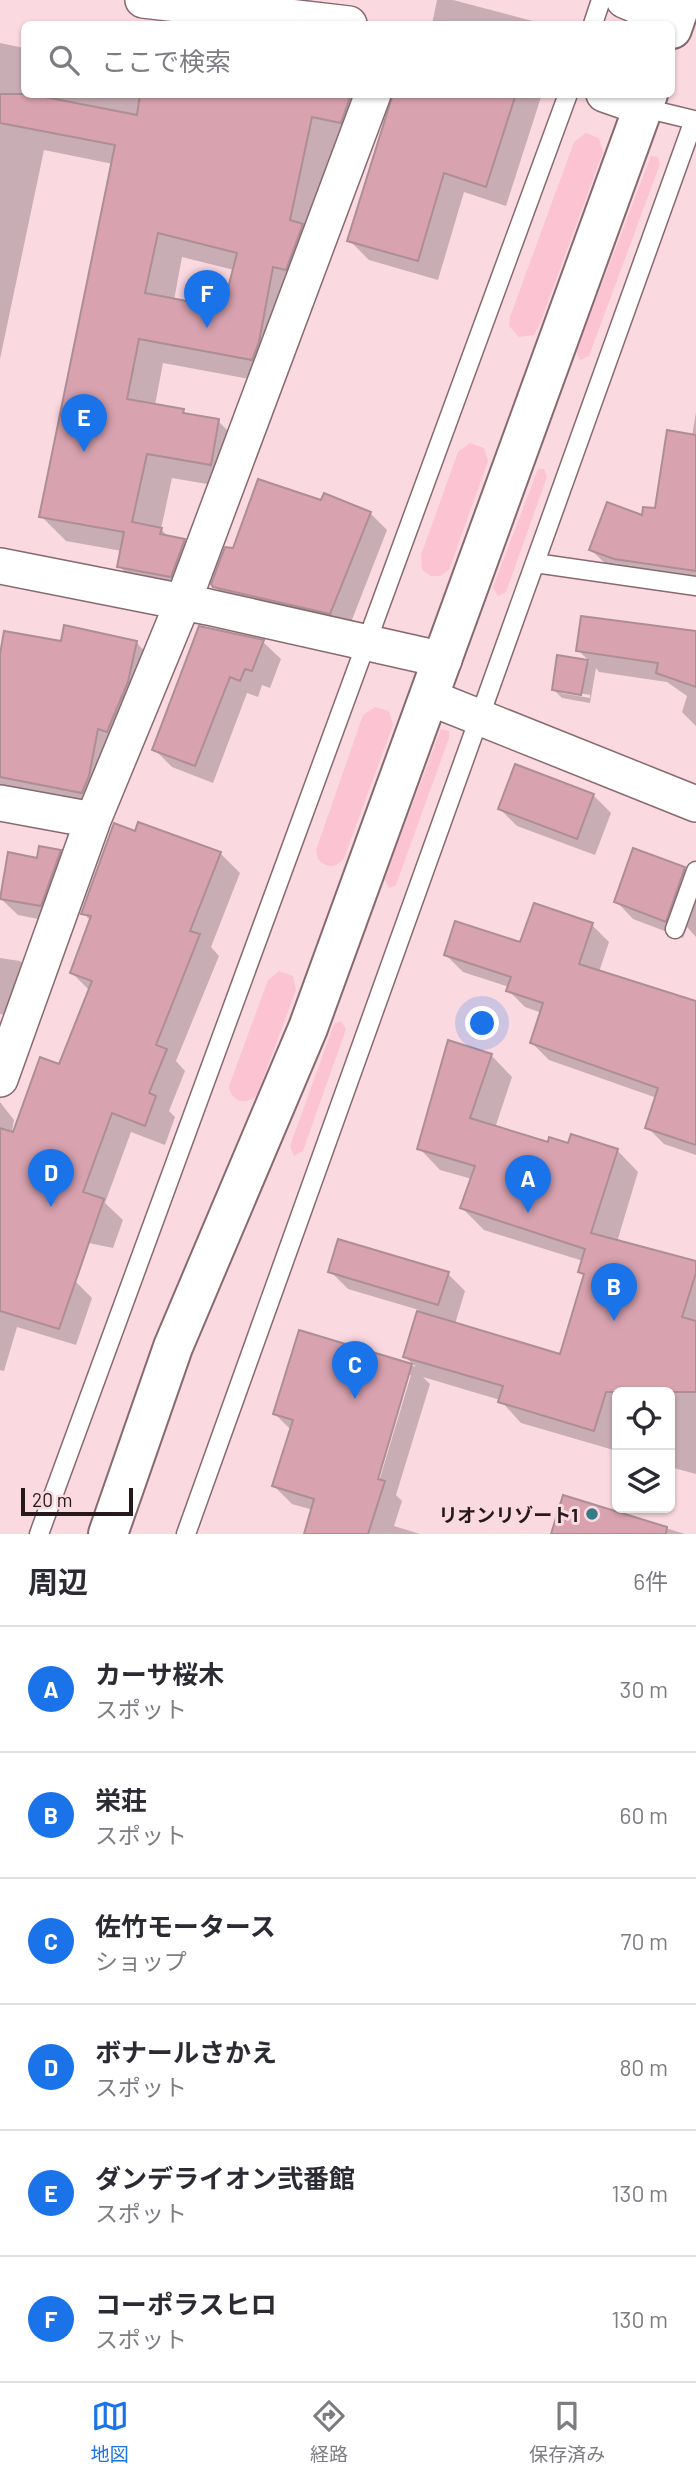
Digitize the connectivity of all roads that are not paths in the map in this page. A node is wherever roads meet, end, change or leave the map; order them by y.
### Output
1 (143, 0) edge
2 (601, 0) edge
3 (624, 0) edge
4 (681, 19) edge
5 (323, 21) edge
6 (594, 21) edge
7 (372, 98) edge
8 (567, 98) edge
9 (628, 98) edge
10 (646, 101) edge
11 (535, 563) junction
12 (0, 566) edge
13 (696, 586) edge
14 (183, 602) junction
15 (369, 643) junction
16 (444, 660) junction
17 (431, 698) junction
18 (480, 716) junction
19 (0, 803) edge
20 (696, 804) edge
21 (93, 820) junction
22 (696, 871) edge
23 (675, 929) dead end
24 (9, 1029) edge
25 (0, 1079) edge
26 (39, 1534) edge
27 (108, 1534) edge
28 (186, 1534) edge

1 - 5 street
2 - 6 lane
3 - 4 street
7 - 14 street
8 - 15 lane
9 - 10 street
10 - 11 lane
10 - 16 street
11 - 13 lane
11 - 18 lane
12 - 14 street
14 - 15 street
14 - 21 street
15 - 16 street
15 - 26 lane
16 - 17 street
17 - 18 street
17 - 27 street
18 - 20 street
18 - 28 lane
19 - 21 street
21 - 24 street
22 - 23 lane
24 - 25 street

